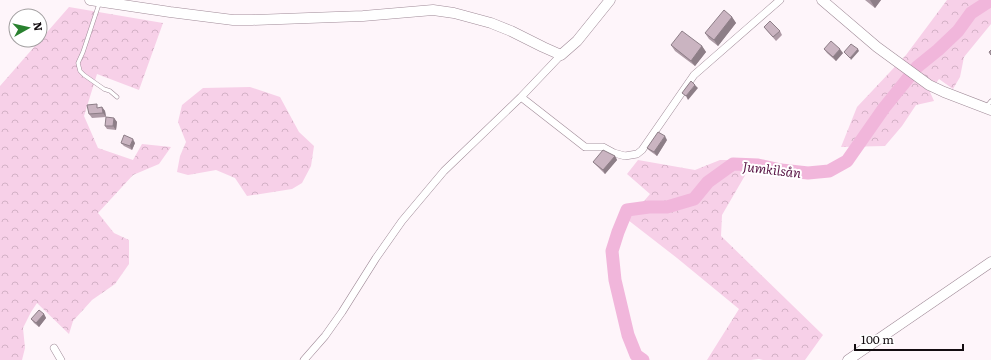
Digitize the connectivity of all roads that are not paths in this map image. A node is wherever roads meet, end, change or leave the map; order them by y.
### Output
1 (90, 0) edge
2 (610, 0) edge
3 (780, 0) edge
4 (822, 0) edge
5 (100, 2) junction
6 (561, 55) junction
7 (117, 97) dead end
8 (521, 97) junction
9 (989, 106) edge
10 (991, 262) edge
11 (54, 348) dead end
12 (61, 360) edge
13 (304, 360) edge
14 (848, 360) edge

1 - 5 street
2 - 6 street
3 - 8 street
4 - 9 street
5 - 6 street
5 - 7 lane
6 - 8 street
8 - 13 street
10 - 14 street
11 - 12 street

